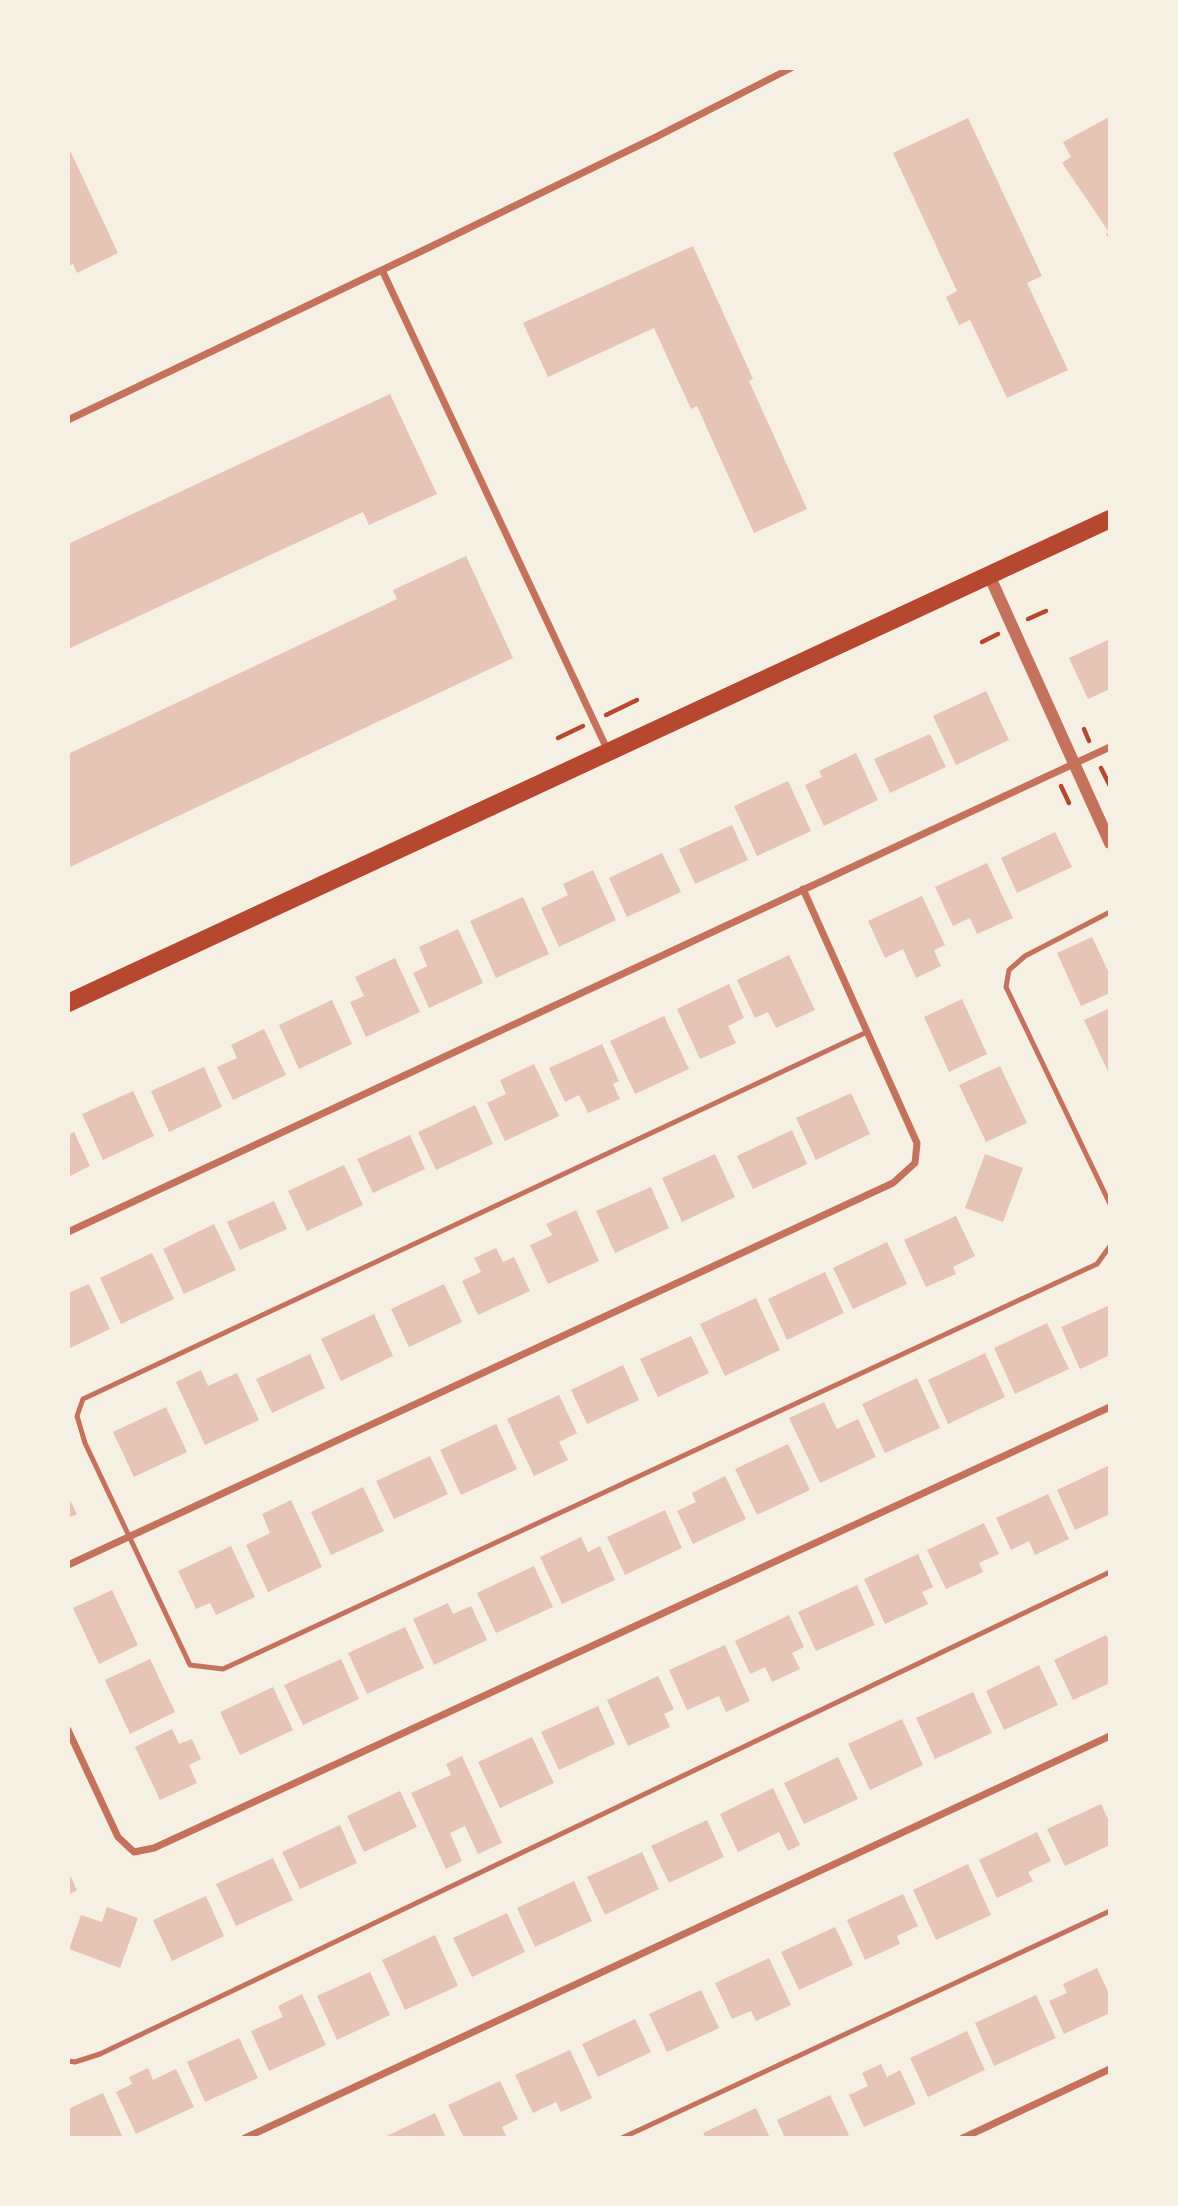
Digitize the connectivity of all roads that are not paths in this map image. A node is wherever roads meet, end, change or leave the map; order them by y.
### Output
1 (791, 68) edge
2 (382, 270) junction
3 (68, 420) edge
4 (1110, 519) edge
5 (989, 575) junction
6 (1110, 747) edge
7 (609, 752) junction
8 (1074, 764) junction
9 (1110, 843) edge
10 (803, 889) junction
11 (1110, 912) edge
12 (68, 1003) edge
13 (867, 1032) junction
14 (1110, 1205) edge
15 (68, 1232) edge
16 (1110, 1246) edge
17 (1110, 1407) edge
18 (130, 1536) junction
19 (68, 1565) edge
20 (1110, 1573) edge
21 (68, 1730) edge
22 (1110, 1736) edge
23 (1110, 1911) edge
24 (68, 2061) edge
25 (1110, 2069) edge
26 (250, 2137) edge
27 (622, 2138) edge
28 (963, 2138) edge

1 - 2 street
2 - 3 street
2 - 7 street
4 - 5 main road
5 - 7 main road
5 - 8 street
6 - 8 street
7 - 12 main road
8 - 9 street
8 - 10 street
10 - 13 street
10 - 15 street
11 - 14 lane
13 - 18 street
13 - 18 lane
16 - 18 lane
17 - 21 street
18 - 19 street
20 - 24 lane
22 - 26 street
23 - 27 lane
25 - 28 street

